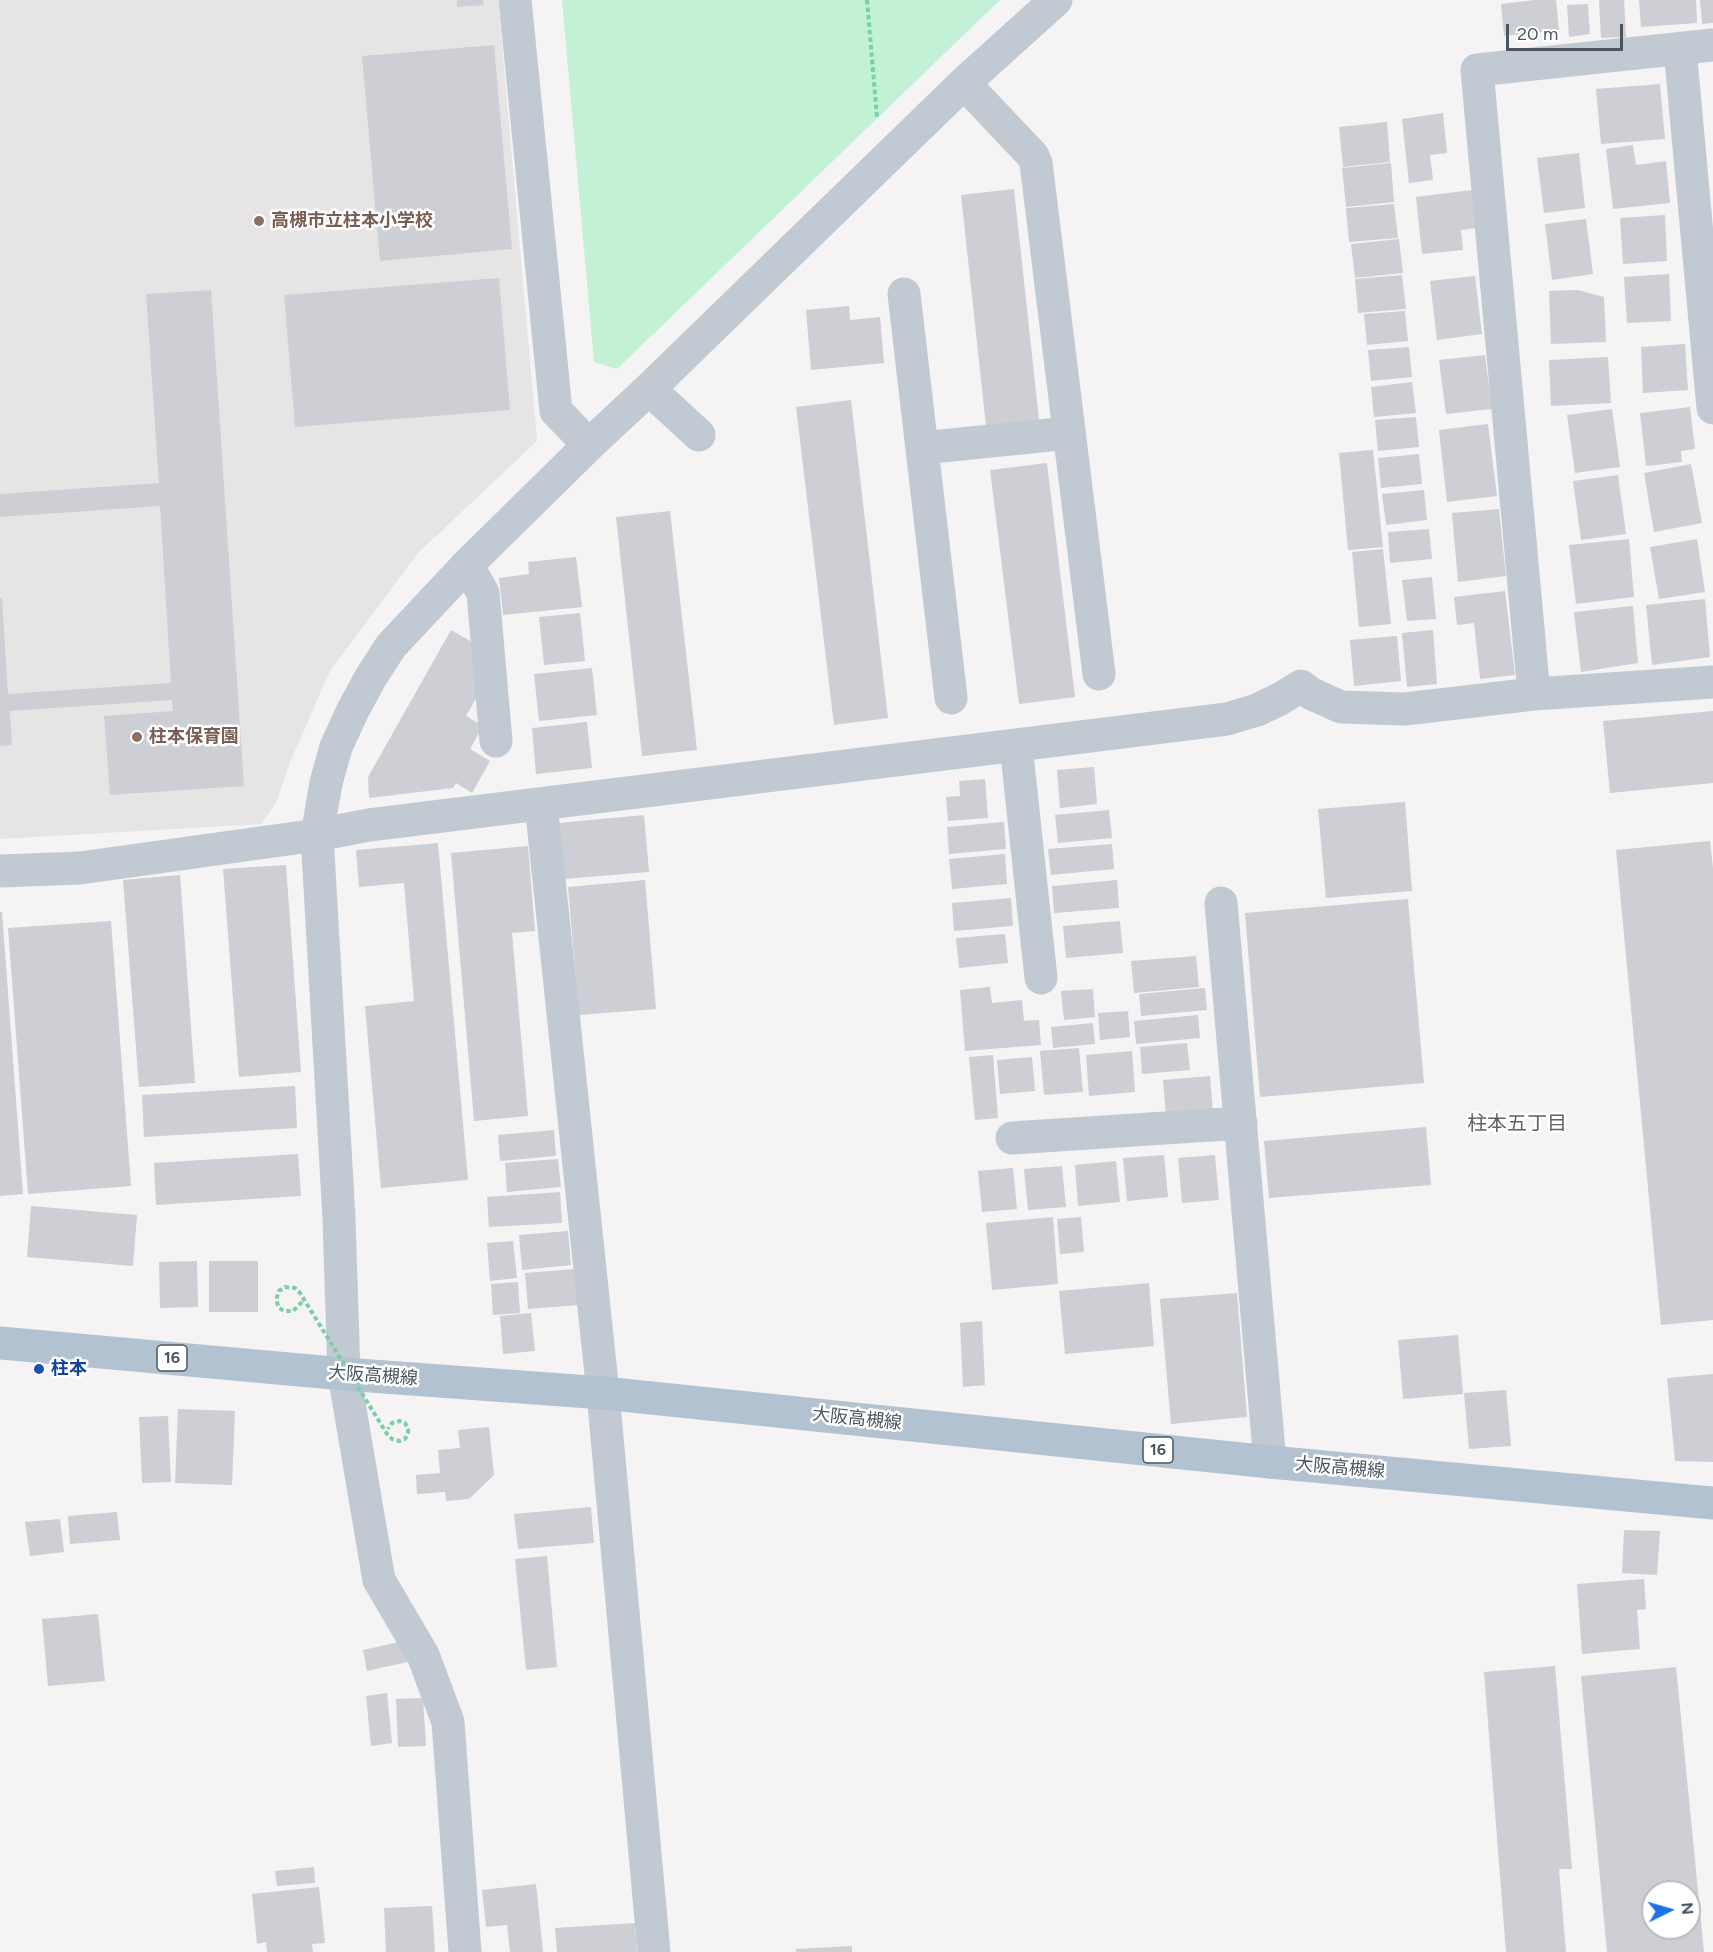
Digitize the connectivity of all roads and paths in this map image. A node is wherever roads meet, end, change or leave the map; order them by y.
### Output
1 (515, 0) edge
2 (867, 0) edge
3 (1056, 0) edge
4 (1713, 45) edge
5 (1680, 49) junction
6 (964, 83) junction
7 (881, 166) junction
8 (904, 294) dead end
9 (649, 389) junction
10 (1713, 408) edge
11 (1069, 433) junction
12 (699, 435) dead end
13 (589, 445) junction
14 (922, 448) junction
15 (467, 565) junction
16 (1099, 674) dead end
17 (1713, 682) edge
18 (1534, 694) junction
19 (951, 698) dead end
20 (496, 741) dead end
21 (1016, 745) junction
22 (541, 804) junction
23 (317, 835) junction
24 (0, 871) edge
25 (1221, 903) dead end
26 (1041, 978) dead end
27 (1240, 1123) junction
28 (1012, 1138) dead end
29 (302, 1302) dead end
30 (0, 1343) edge
31 (344, 1374) junction
32 (603, 1393) junction
33 (388, 1429) dead end
34 (1270, 1462) junction
35 (1713, 1503) edge
36 (465, 1952) edge
37 (654, 1952) edge

1 - 13 street
2 - 7 path
3 - 6 street
4 - 5 street
5 - 10 street
5 - 18 street
6 - 7 street
6 - 11 street
7 - 9 street
8 - 14 street
9 - 12 street
9 - 13 street
11 - 14 street
11 - 16 street
13 - 15 street
14 - 19 street
15 - 20 street
15 - 23 street
17 - 18 street
18 - 21 street
21 - 22 street
21 - 26 street
22 - 23 street
22 - 32 street
23 - 24 street
23 - 31 street
25 - 27 street
27 - 28 street
27 - 34 street
29 - 33 path, bridge
30 - 31 main road, 大阪高槻線 / 16
31 - 32 main road, 大阪高槻線 / 16
31 - 36 street
32 - 34 main road, 大阪高槻線 / 16
32 - 37 street
34 - 35 main road, 大阪高槻線 / 16

